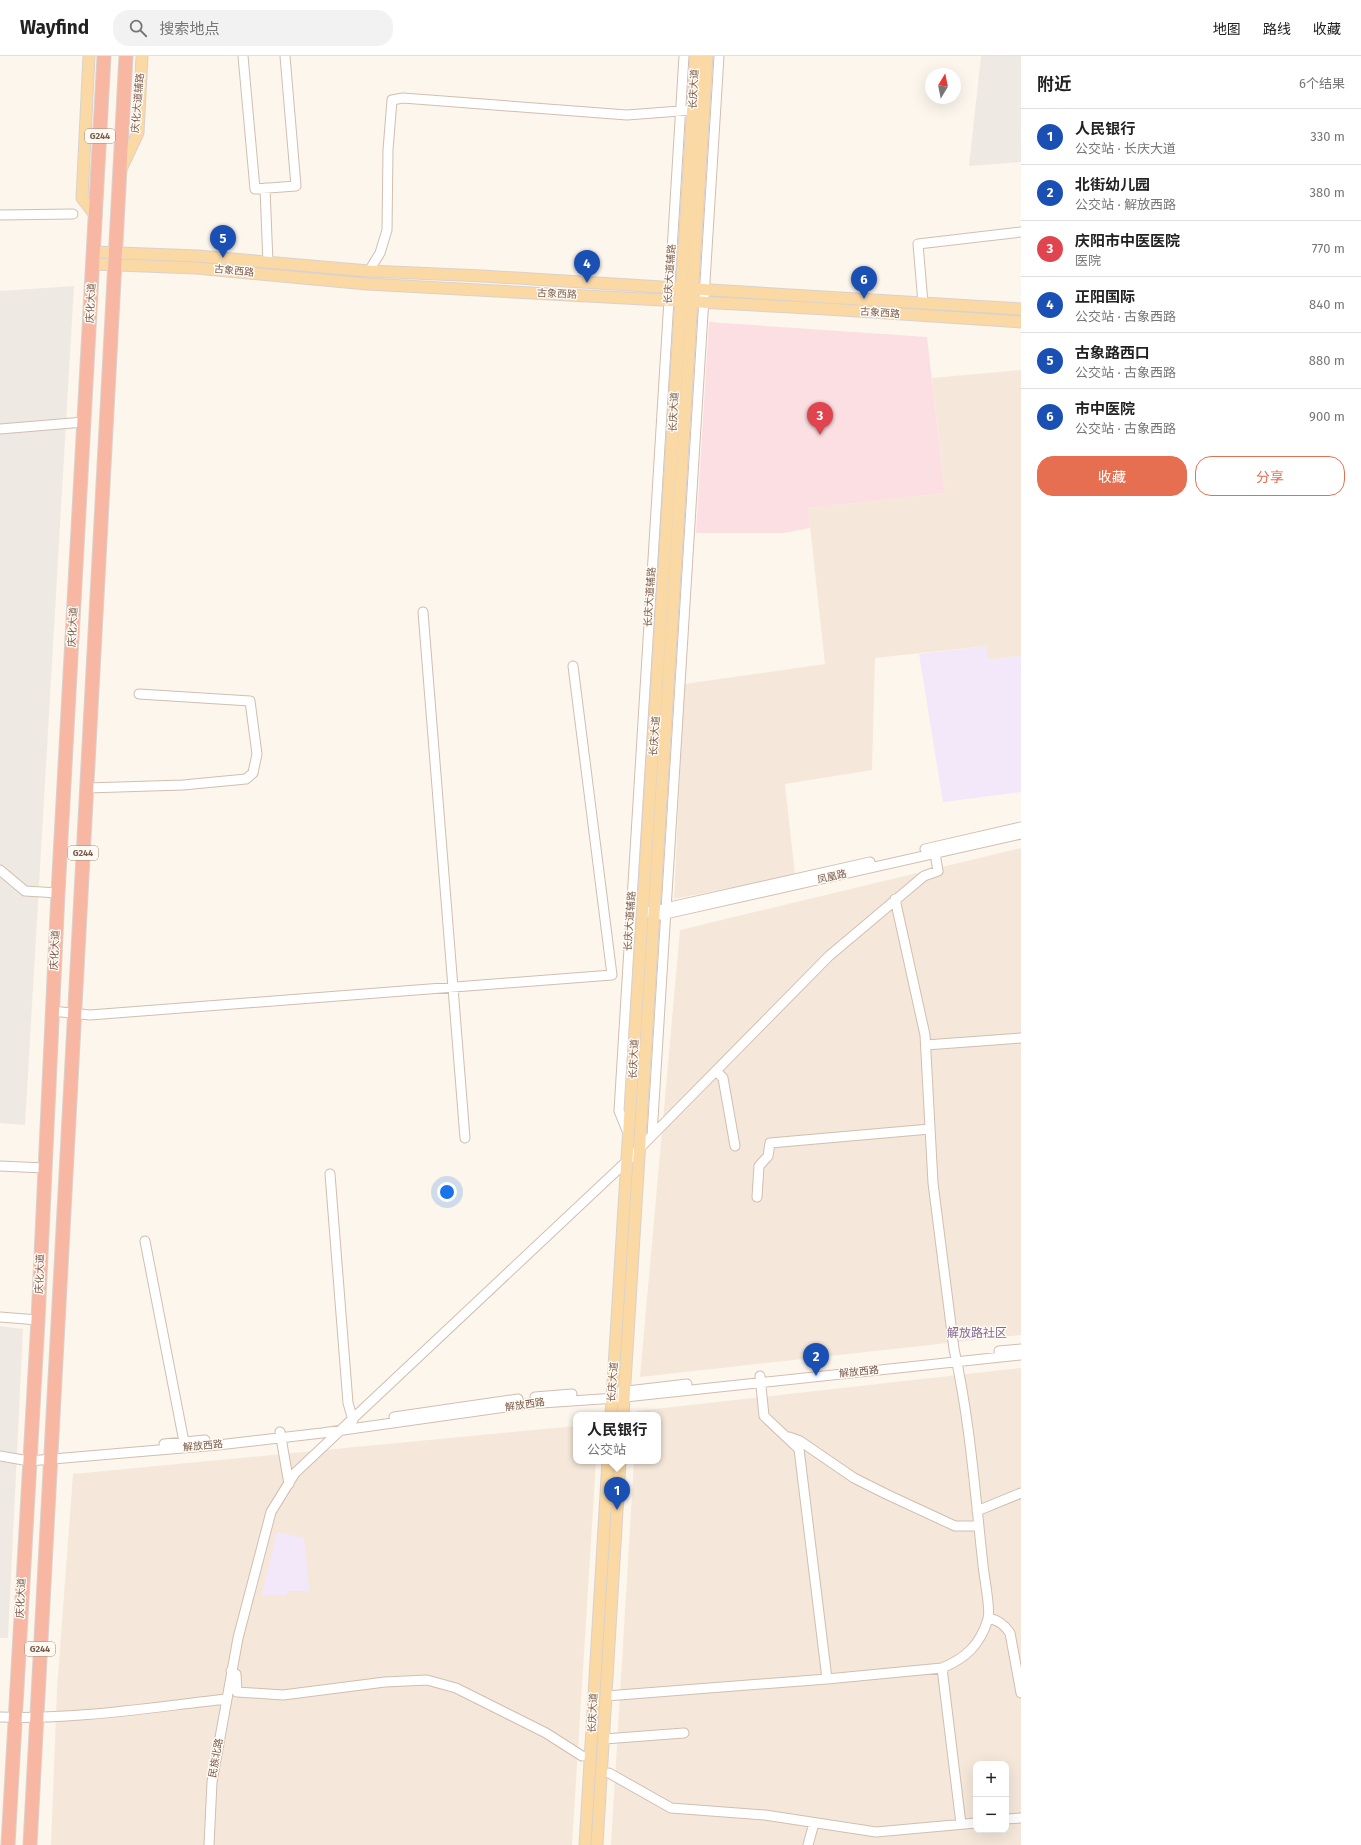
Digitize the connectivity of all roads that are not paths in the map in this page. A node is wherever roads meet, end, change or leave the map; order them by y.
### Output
1 (89, 56) edge
2 (104, 56) edge
3 (126, 56) edge
4 (142, 56) edge
5 (243, 56) edge
6 (285, 56) edge
7 (684, 56) edge
8 (696, 56) edge
9 (707, 56) edge
10 (719, 56) edge
11 (693, 110) junction
12 (681, 111) junction
13 (120, 171) junction
14 (265, 188) junction
15 (72, 214) dead end
16 (0, 215) edge
17 (96, 216) junction
18 (1021, 232) edge
19 (94, 258) junction
20 (115, 258) junction
21 (268, 263) junction
22 (369, 271) junction
23 (670, 288) junction
24 (687, 289) junction
25 (705, 290) junction
26 (669, 300) junction
27 (681, 301) junction
28 (692, 302) junction
29 (704, 302) junction
30 (923, 303) junction
31 (1021, 309) edge
32 (1021, 322) edge
33 (84, 422) junction
34 (0, 429) edge
35 (423, 612) dead end
36 (573, 666) dead end
37 (139, 694) dead end
38 (87, 788) junction
39 (1021, 827) edge
40 (1021, 834) edge
41 (935, 853) junction
42 (0, 870) edge
43 (58, 893) junction
44 (895, 899) junction
45 (667, 911) junction
46 (655, 913) junction
47 (643, 916) junction
48 (453, 987) junction
49 (52, 1011) junction
50 (75, 1014) junction
51 (1021, 1038) edge
52 (926, 1045) junction
53 (716, 1071) junction
54 (930, 1129) junction
55 (652, 1136) junction
56 (629, 1137) junction
57 (465, 1138) dead end
58 (735, 1146) dead end
59 (640, 1148) junction
60 (628, 1160) junction
61 (0, 1166) edge
62 (44, 1168) junction
63 (330, 1174) dead end
64 (757, 1197) dead end
65 (145, 1241) dead end
66 (0, 1317) edge
67 (38, 1320) junction
68 (1021, 1349) edge
69 (1021, 1355) edge
70 (956, 1358) junction
71 (760, 1379) junction
72 (624, 1394) junction
73 (612, 1395) junction
74 (611, 1412) edge
75 (623, 1412) edge
76 (351, 1422) junction
77 (342, 1430) junction
78 (782, 1434) junction
79 (280, 1435) junction
80 (185, 1445) junction
81 (0, 1456) edge
82 (51, 1456) junction
83 (29, 1458) junction
84 (608, 1464) edge
85 (620, 1464) edge
86 (288, 1484) junction
87 (1021, 1492) edge
88 (977, 1511) junction
89 (979, 1526) junction
90 (988, 1618) junction
91 (942, 1668) junction
92 (233, 1672) junction
93 (827, 1679) junction
94 (1021, 1693) edge
95 (606, 1696) junction
96 (227, 1699) junction
97 (0, 1717) edge
98 (15, 1718) junction
99 (37, 1718) junction
100 (684, 1733) dead end
101 (604, 1739) junction
102 (582, 1756) dead end
103 (609, 1773) dead end
104 (1021, 1818) edge
105 (1009, 1819) edge
106 (814, 1823) junction
107 (973, 1823) edge
108 (961, 1824) junction
109 (8, 1845) edge
110 (30, 1845) edge
111 (209, 1845) edge
112 (213, 1845) edge
113 (585, 1845) edge
114 (597, 1845) edge
115 (808, 1845) edge

1 - 17 main road
2 - 17 highway, 庆化大道 / G244
3 - 13 highway, 庆化大道 / G244
4 - 13 main road, 庆化大道辅路
5 - 14 street
6 - 14 street
7 - 12 street, 长庆大道辅路
8 - 11 main road, 长庆大道
9 - 24 main road, 长庆大道
10 - 25 street
11 - 12 street
11 - 24 main road, 长庆大道
12 - 22 street
12 - 23 street, 长庆大道辅路
13 - 20 highway, 庆化大道 / G244
14 - 21 street
15 - 16 street
17 - 19 highway, 庆化大道 / G244
18 - 30 street
19 - 20 main road, 古象西路
19 - 33 highway, 庆化大道 / G244
20 - 21 main road, 古象西路
20 - 26 main road, 古象西路
20 - 38 highway, 庆化大道 / G244
21 - 22 main road, 古象西路
22 - 23 main road, 古象西路
23 - 24 main road, 古象西路
23 - 26 street, 长庆大道辅路
24 - 25 main road, 古象西路
24 - 27 main road, 长庆大道
24 - 28 main road, 长庆大道
25 - 29 street
25 - 30 main road, 古象西路
26 - 27 main road, 古象西路
26 - 56 street, 长庆大道辅路
27 - 28 main road, 古象西路
27 - 47 main road, 长庆大道
28 - 29 main road, 古象西路
28 - 46 main road, 长庆大道
29 - 32 main road, 古象西路
29 - 45 street
30 - 31 main road, 古象西路
33 - 34 street
33 - 43 highway, 庆化大道 / G244
35 - 48 street
36 - 48 street
37 - 38 street
38 - 50 highway, 庆化大道 / G244
39 - 45 street, 凤凰路
40 - 41 street, 凤凰路
41 - 44 street
41 - 45 street, 凤凰路
42 - 43 street
43 - 49 highway, 庆化大道 / G244
44 - 52 street
44 - 53 street
45 - 46 street, 凤凰路
45 - 55 street
46 - 47 street, 凤凰路
46 - 59 main road, 长庆大道
47 - 56 main road, 长庆大道
48 - 50 street
48 - 57 street
49 - 50 street
49 - 62 highway, 庆化大道 / G244
50 - 82 highway, 庆化大道 / G244
51 - 52 street
52 - 54 street
53 - 55 street
53 - 58 street
54 - 64 street
54 - 70 street
55 - 59 street
56 - 60 main road, 长庆大道
59 - 60 street
59 - 72 main road, 长庆大道
60 - 73 main road, 长庆大道
60 - 76 street
61 - 62 street
62 - 67 highway, 庆化大道 / G244
63 - 76 street
65 - 80 street
66 - 67 street
67 - 83 highway, 庆化大道 / G244
68 - 70 street, 解放西路
69 - 70 street, 解放西路
70 - 71 street, 解放西路
70 - 88 street
71 - 72 street, 解放西路
71 - 78 street
72 - 73 street, 解放西路
72 - 75 main road, 长庆大道
73 - 74 main road, 长庆大道
73 - 76 street, 解放西路
73 - 77 street, 解放西路
76 - 77 street
76 - 79 street, 解放西路
77 - 79 street, 解放西路
77 - 86 street
78 - 89 street
78 - 93 street
79 - 80 street, 解放西路
79 - 86 street
80 - 82 street, 解放西路
81 - 83 street, 解放西路
82 - 83 street, 解放西路
82 - 99 highway, 庆化大道 / G244
83 - 98 highway, 庆化大道 / G244
84 - 113 main road, 长庆大道
85 - 95 main road, 长庆大道
86 - 92 street
87 - 88 street
88 - 89 street
89 - 90 street
90 - 91 street
90 - 94 street
91 - 93 street
91 - 108 street
92 - 96 street, 民族北路
92 - 102 street
92 - 112 street, 民族北路
93 - 95 street
95 - 101 main road, 长庆大道
96 - 99 street
96 - 111 street, 民族北路
97 - 98 street
98 - 99 street
98 - 109 highway, 庆化大道 / G244
99 - 110 highway, 庆化大道 / G244
100 - 101 street
101 - 114 main road, 长庆大道
103 - 106 street
104 - 105 street
106 - 108 street
106 - 115 street
107 - 108 street

